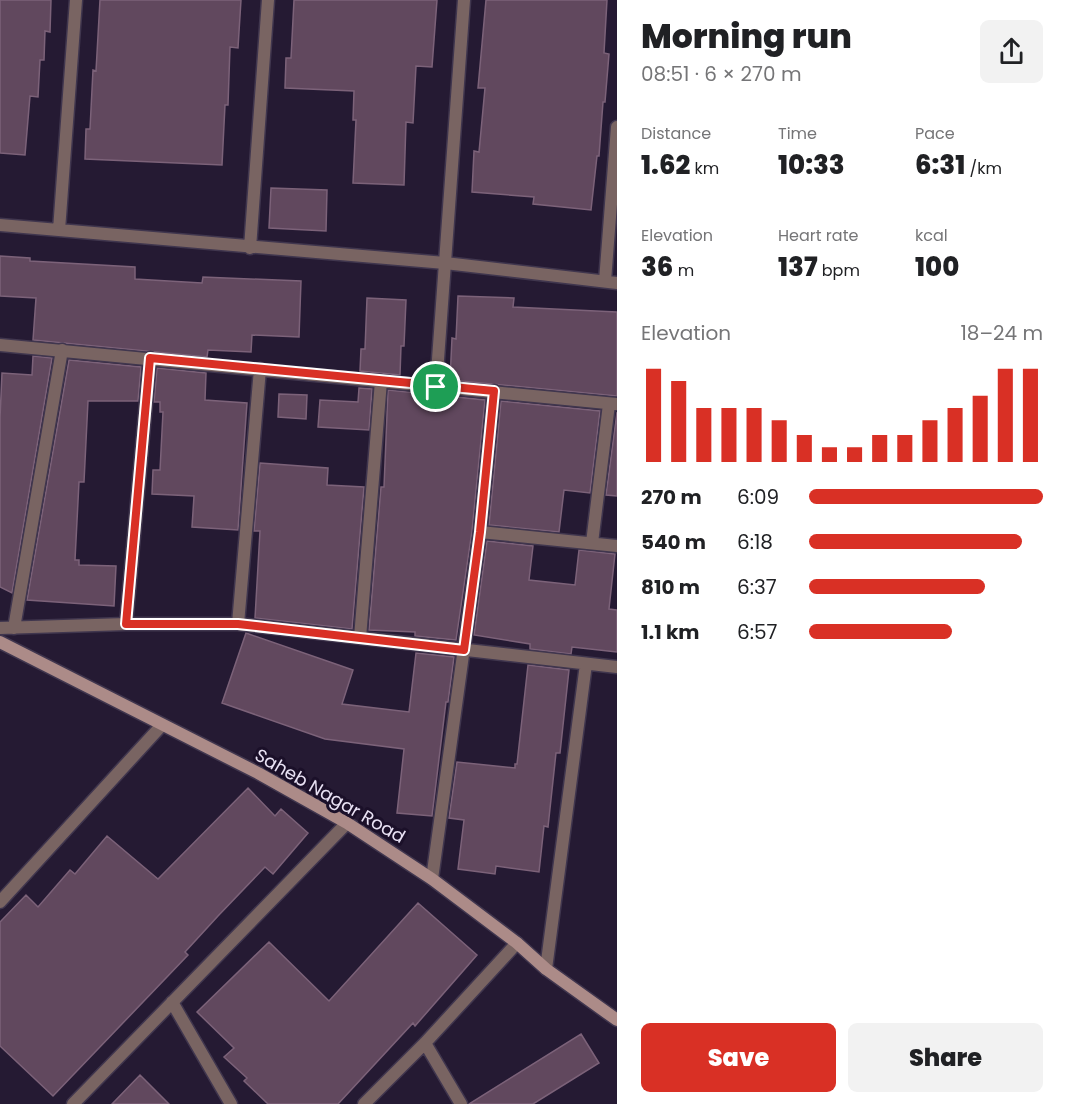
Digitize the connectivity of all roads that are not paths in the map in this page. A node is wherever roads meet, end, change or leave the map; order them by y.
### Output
1 (76, 0) edge
2 (268, 0) edge
3 (464, 0) edge
4 (617, 127) edge
5 (0, 225) edge
6 (59, 230) junction
7 (249, 248) junction
8 (445, 263) junction
9 (611, 282) edge
10 (0, 345) edge
11 (62, 350) junction
12 (150, 358) junction
13 (260, 369) junction
14 (381, 381) junction
15 (436, 387) junction
16 (494, 391) junction
17 (613, 404) edge
18 (480, 532) junction
19 (592, 543) junction
20 (617, 546) edge
21 (126, 624) junction
22 (238, 624) junction
23 (0, 628) edge
24 (14, 628) junction
25 (360, 638) junction
26 (0, 642) edge
27 (464, 650) junction
28 (586, 664) junction
29 (617, 667) edge
30 (162, 724) junction
31 (347, 823) junction
32 (432, 879) junction
33 (0, 902) edge
34 (517, 943) junction
35 (546, 969) junction
36 (172, 1002) junction
37 (617, 1020) edge
38 (425, 1043) junction
39 (73, 1104) edge
40 (231, 1104) edge
41 (364, 1104) edge
42 (461, 1104) edge

1 - 6 street
2 - 7 street
3 - 8 street
4 - 9 street
5 - 6 street
6 - 7 street
7 - 8 street
8 - 9 street
8 - 15 street
10 - 11 street
11 - 12 street
11 - 24 street
12 - 13 street
12 - 21 street
13 - 14 street
13 - 22 street
14 - 15 street
14 - 25 street
15 - 16 street
16 - 17 street
16 - 18 street
17 - 19 street
18 - 19 street
18 - 27 street
19 - 20 street
21 - 22 street
21 - 24 street
22 - 25 street
23 - 24 street
25 - 27 street
26 - 30 street, Saheb Nagar Road
27 - 28 street
27 - 32 street
28 - 29 street
28 - 35 street
30 - 31 street, Saheb Nagar Road
30 - 33 street
31 - 32 street, Saheb Nagar Road
31 - 36 street
32 - 34 street, Saheb Nagar Road
34 - 35 street, Saheb Nagar Road
34 - 38 street
35 - 37 street, Saheb Nagar Road
36 - 39 street
36 - 40 street
38 - 41 street
38 - 42 street

